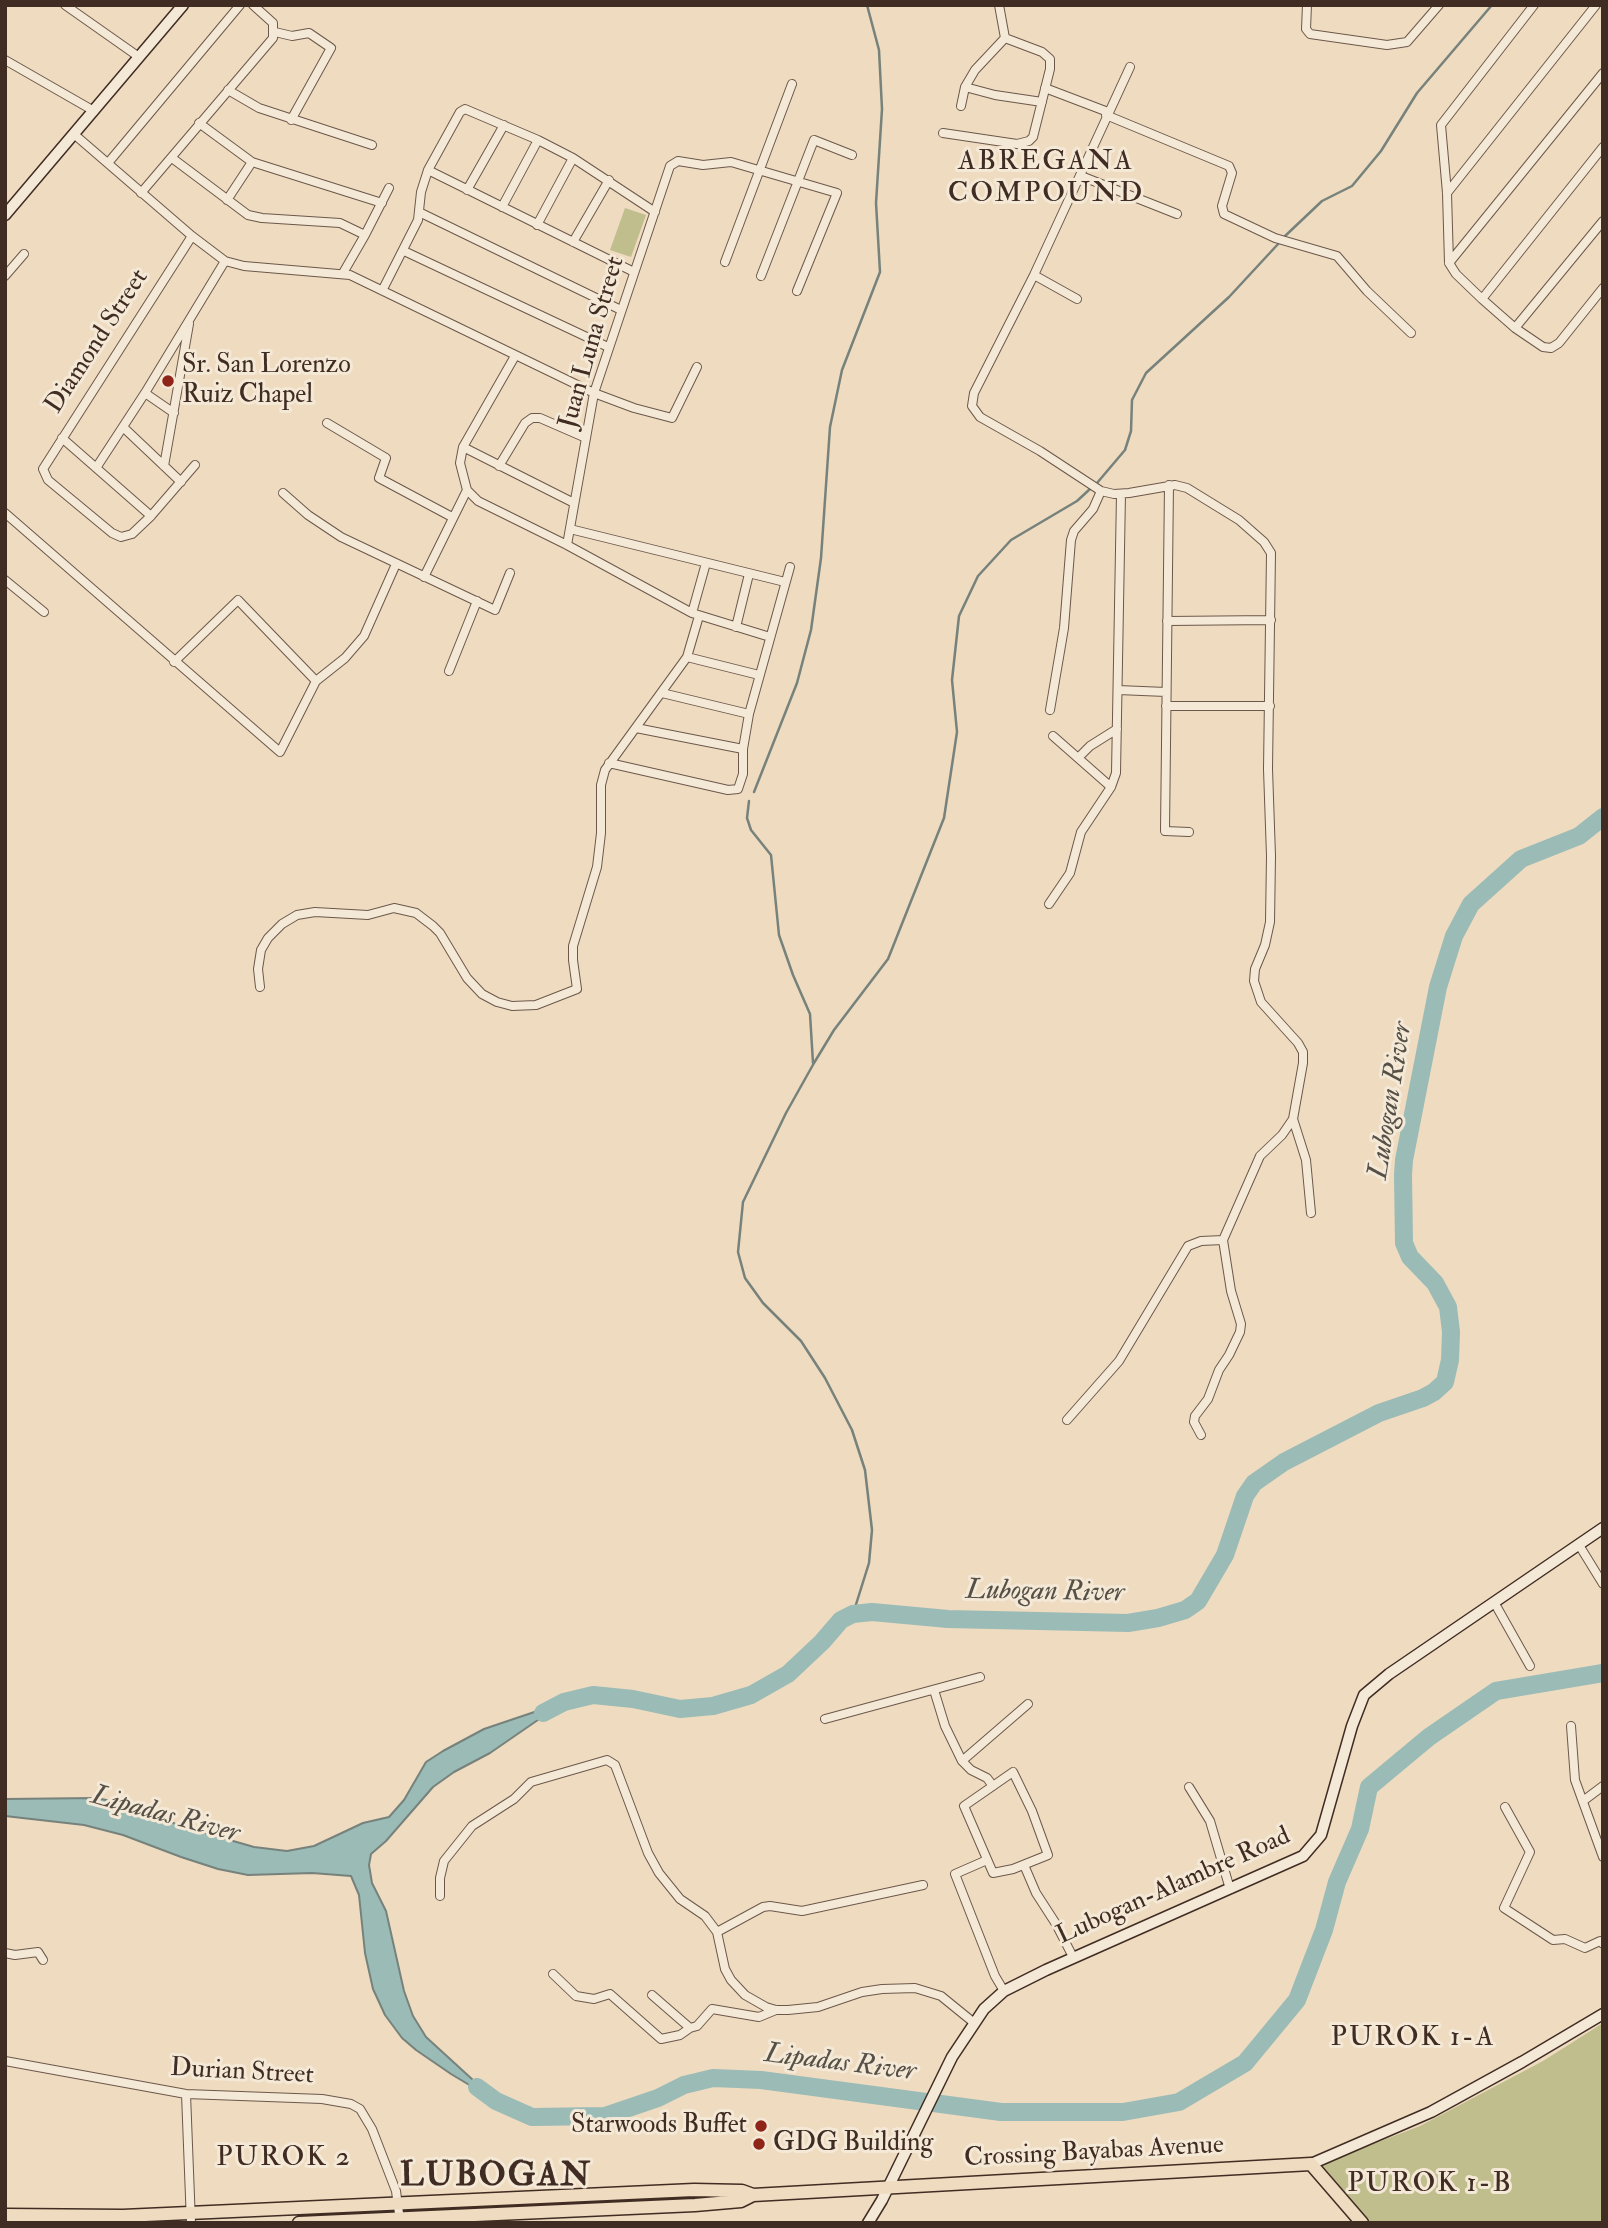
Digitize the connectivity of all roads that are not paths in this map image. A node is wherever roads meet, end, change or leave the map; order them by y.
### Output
1 (65, 5) edge
2 (240, 5) edge
3 (253, 5) edge
4 (999, 5) edge
5 (1307, 5) edge
6 (1439, 5) edge
7 (1534, 5) edge
8 (1596, 5) edge
9 (181, 6) edge
10 (275, 32) junction
11 (1005, 38) junction
12 (139, 57) junction
13 (5, 60) edge
14 (1130, 67) dead end
15 (1603, 73) edge
16 (792, 84) dead end
17 (965, 87) junction
18 (1045, 88) junction
19 (228, 90) junction
20 (1042, 102) junction
21 (961, 106) dead end
22 (94, 111) junction
23 (1107, 114) junction
24 (291, 120) junction
25 (199, 124) junction
26 (504, 125) junction
27 (943, 133) dead end
28 (75, 135) junction
29 (538, 140) junction
30 (372, 145) dead end
31 (1603, 147) edge
32 (852, 155) dead end
33 (172, 158) junction
34 (573, 158) junction
35 (252, 162) junction
36 (108, 163) junction
37 (428, 170) junction
38 (759, 170) junction
39 (1081, 176) junction
40 (609, 180) junction
41 (798, 182) junction
42 (389, 188) dead end
43 (467, 190) junction
44 (141, 193) junction
45 (1447, 193) junction
46 (227, 201) junction
47 (382, 203) junction
48 (502, 207) junction
49 (419, 212) junction
50 (655, 212) junction
51 (1177, 214) dead end
52 (5, 215) edge
53 (1603, 221) edge
54 (537, 225) junction
55 (365, 235) junction
56 (192, 236) junction
57 (573, 242) junction
58 (404, 251) junction
59 (24, 254) dead end
60 (225, 261) junction
61 (725, 262) dead end
62 (1449, 263) junction
63 (634, 272) junction
64 (343, 273) junction
65 (1034, 275) junction
66 (5, 276) edge
67 (761, 276) dead end
68 (1603, 288) edge
69 (383, 289) junction
70 (797, 291) dead end
71 (1077, 299) dead end
72 (1482, 299) junction
73 (621, 310) junction
74 (190, 319) junction
75 (1515, 328) junction
76 (1412, 333) dead end
77 (608, 347) junction
78 (515, 356) junction
79 (697, 368) dead end
80 (145, 393) junction
81 (594, 393) junction
82 (174, 413) junction
83 (327, 423) dead end
84 (123, 427) junction
85 (62, 438) junction
86 (586, 438) junction
87 (463, 447) junction
88 (195, 465) dead end
89 (164, 466) junction
90 (499, 466) junction
91 (96, 468) junction
92 (181, 482) junction
93 (1169, 485) junction
94 (467, 490) junction
95 (1101, 491) junction
96 (283, 493) dead end
97 (1121, 494) junction
98 (574, 503) junction
99 (5, 513) edge
100 (151, 516) junction
101 (453, 517) junction
102 (570, 529) junction
103 (567, 545) junction
104 (706, 563) junction
105 (396, 564) junction
106 (790, 567) dead end
107 (510, 573) dead end
108 (749, 573) junction
109 (424, 577) junction
110 (5, 580) edge
111 (785, 582) junction
112 (477, 601) junction
113 (44, 612) dead end
114 (695, 615) junction
115 (1271, 620) junction
116 (1167, 621) junction
117 (736, 627) junction
118 (770, 637) junction
119 (687, 657) junction
120 (174, 662) junction
121 (449, 671) dead end
122 (759, 675) junction
123 (316, 681) junction
124 (1118, 690) junction
125 (1166, 692) junction
126 (662, 693) junction
127 (1166, 706) junction
128 (1270, 706) junction
129 (1050, 710) dead end
130 (749, 714) junction
131 (636, 727) junction
132 (1118, 729) junction
133 (1053, 736) dead end
134 (743, 749) junction
135 (1078, 758) junction
136 (608, 763) junction
137 (1111, 788) junction
138 (1189, 832) dead end
139 (1049, 904) dead end
140 (260, 987) dead end
141 (1293, 1119) junction
142 (1311, 1213) dead end
143 (1223, 1240) junction
144 (1067, 1420) dead end
145 (1201, 1435) dead end
146 (1603, 1528) edge
147 (1579, 1545) junction
148 (1603, 1584) edge
149 (1494, 1602) junction
150 (1530, 1666) dead end
151 (980, 1677) dead end
152 (934, 1690) junction
153 (1028, 1704) dead end
154 (825, 1719) dead end
155 (1571, 1726) dead end
156 (962, 1761) junction
157 (993, 1786) junction
158 (1603, 1786) edge
159 (1189, 1787) dead end
160 (1583, 1801) junction
161 (1504, 1807) dead end
162 (1600, 1841) edge
163 (1603, 1857) edge
164 (987, 1860) junction
165 (1024, 1865) junction
166 (923, 1885) dead end
167 (1230, 1889) junction
168 (440, 1896) dead end
169 (717, 1932) junction
170 (1603, 1944) edge
171 (5, 1954) edge
172 (1073, 1957) junction
173 (43, 1960) dead end
174 (553, 1974) dead end
175 (1004, 1991) junction
176 (652, 1995) dead end
177 (776, 2010) junction
178 (1603, 2014) edge
179 (973, 2022) junction
180 (691, 2028) junction
181 (5, 2061) edge
182 (186, 2094) junction
183 (1311, 2164) junction
184 (888, 2187) junction
185 (753, 2195) junction
186 (399, 2204) junction
187 (5, 2215) edge
188 (191, 2218) edge
189 (471, 2219) edge
190 (400, 2220) edge
191 (1358, 2221) edge
192 (299, 2223) edge
193 (868, 2223) edge

1 - 12 street
2 - 36 street
3 - 10 street
4 - 11 street
5 - 6 street
7 - 45 street
8 - 45 street
9 - 12 street
10 - 19 street
10 - 24 street
11 - 17 street
11 - 18 street
12 - 22 street
13 - 22 street
14 - 23 street
15 - 62 street
16 - 38 street
17 - 20 street
17 - 21 street
18 - 20 street
18 - 23 street
19 - 24 street
19 - 25 street
20 - 27 street
22 - 28 street
23 - 39 street
23 - 76 street
24 - 30 street
25 - 33 street
25 - 35 street
26 - 29 street
26 - 37 street
26 - 43 street
28 - 36 street
28 - 52 street
29 - 34 street
29 - 48 street
31 - 72 street
32 - 41 street
33 - 44 street
33 - 46 street
34 - 40 street
34 - 54 street
35 - 46 street
35 - 47 street
36 - 44 street
37 - 43 street
37 - 49 street
38 - 41 street
38 - 50 street, Juan Luna Street
38 - 61 street
39 - 51 street
39 - 65 street
40 - 50 street
40 - 57 street
41 - 67 street
41 - 70 street
42 - 47 street
43 - 48 street
44 - 56 street
45 - 62 street
46 - 55 street
47 - 55 street
48 - 54 street
49 - 58 street
49 - 73 street
50 - 63 street, Juan Luna Street
53 - 75 street
54 - 57 street
55 - 64 street
56 - 60 street
56 - 85 street, Diamond Street
57 - 63 street
58 - 69 street
58 - 77 street
59 - 66 street
60 - 64 street
60 - 74 street
62 - 72 street
63 - 73 street, Juan Luna Street
64 - 69 street
65 - 71 street
65 - 95 street
68 - 75 street
69 - 78 street
72 - 75 street
73 - 77 street, Juan Luna Street
74 - 80 street
74 - 82 street
77 - 81 street, Juan Luna Street
78 - 81 street
78 - 87 street
79 - 81 street
80 - 82 street
80 - 84 street
81 - 86 street, Juan Luna Street
82 - 89 street
83 - 101 street
84 - 89 street
84 - 91 street
85 - 91 street
85 - 100 street, Diamond Street
86 - 90 street
86 - 98 street, Juan Luna Street
87 - 90 street
87 - 94 street
88 - 92 street
89 - 92 street
90 - 98 street
91 - 100 street
92 - 100 street
93 - 97 street
93 - 115 street
93 - 116 street
94 - 101 street
94 - 103 street
95 - 97 street
95 - 129 street
96 - 105 street
97 - 124 street
98 - 102 street, Juan Luna Street
99 - 120 street
101 - 109 street
102 - 103 street, Juan Luna Street
102 - 104 street
103 - 114 street
104 - 108 street
104 - 114 street
105 - 109 street
105 - 123 street
106 - 111 street
107 - 112 street
108 - 111 street
108 - 117 street
109 - 112 street
110 - 113 street
111 - 118 street
112 - 121 street
114 - 117 street
114 - 119 street
115 - 116 street
115 - 128 street
116 - 125 street
117 - 118 street
118 - 122 street
119 - 122 street
119 - 126 street
120 - 123 street
120 - 123 street
122 - 130 street
124 - 125 street
124 - 132 street
125 - 127 street
126 - 130 street
126 - 131 street
127 - 128 street
127 - 138 street
128 - 141 street
130 - 134 street
131 - 134 street
131 - 136 street
132 - 135 street
132 - 137 street
133 - 135 street
134 - 136 street
135 - 137 street
136 - 140 street
137 - 139 street
141 - 142 street
141 - 143 street
143 - 144 street
143 - 145 street
146 - 147 street, Lubogan-Alambre Road
147 - 148 street
147 - 149 street, Lubogan-Alambre Road
149 - 150 street
149 - 167 street, Lubogan-Alambre Road
151 - 152 street
152 - 154 street
152 - 156 street
153 - 156 street
155 - 160 street
156 - 157 street
157 - 164 street
157 - 165 street
158 - 160 street
159 - 167 street
160 - 162 street
161 - 170 street
162 - 163 street
164 - 165 street
164 - 175 street
165 - 172 street
166 - 169 street
167 - 172 street, Lubogan-Alambre Road
168 - 169 street
169 - 177 street
171 - 173 street
172 - 175 street, Lubogan-Alambre Road
174 - 180 street
175 - 179 street, Lubogan-Alambre Road
176 - 180 street
177 - 179 street
177 - 180 street
178 - 183 street
179 - 184 street, Lubogan-Alambre Road
181 - 182 street, Durian Street
182 - 186 street, Durian Street
182 - 188 street
183 - 184 main road, Crossing Bayabas Avenue
183 - 191 main road
184 - 185 main road, Crossing Bayabas Avenue
184 - 193 street, Lubogan-Alambre Road
185 - 186 main road, Crossing Bayabas Avenue
185 - 189 main road, Crossing Bayabas Avenue
186 - 188 main road, Crossing Bayabas Avenue
186 - 190 street, Durian Street
187 - 188 main road, Crossing Bayabas Avenue
189 - 190 main road, Crossing Bayabas Avenue
190 - 192 main road, Crossing Bayabas Avenue

